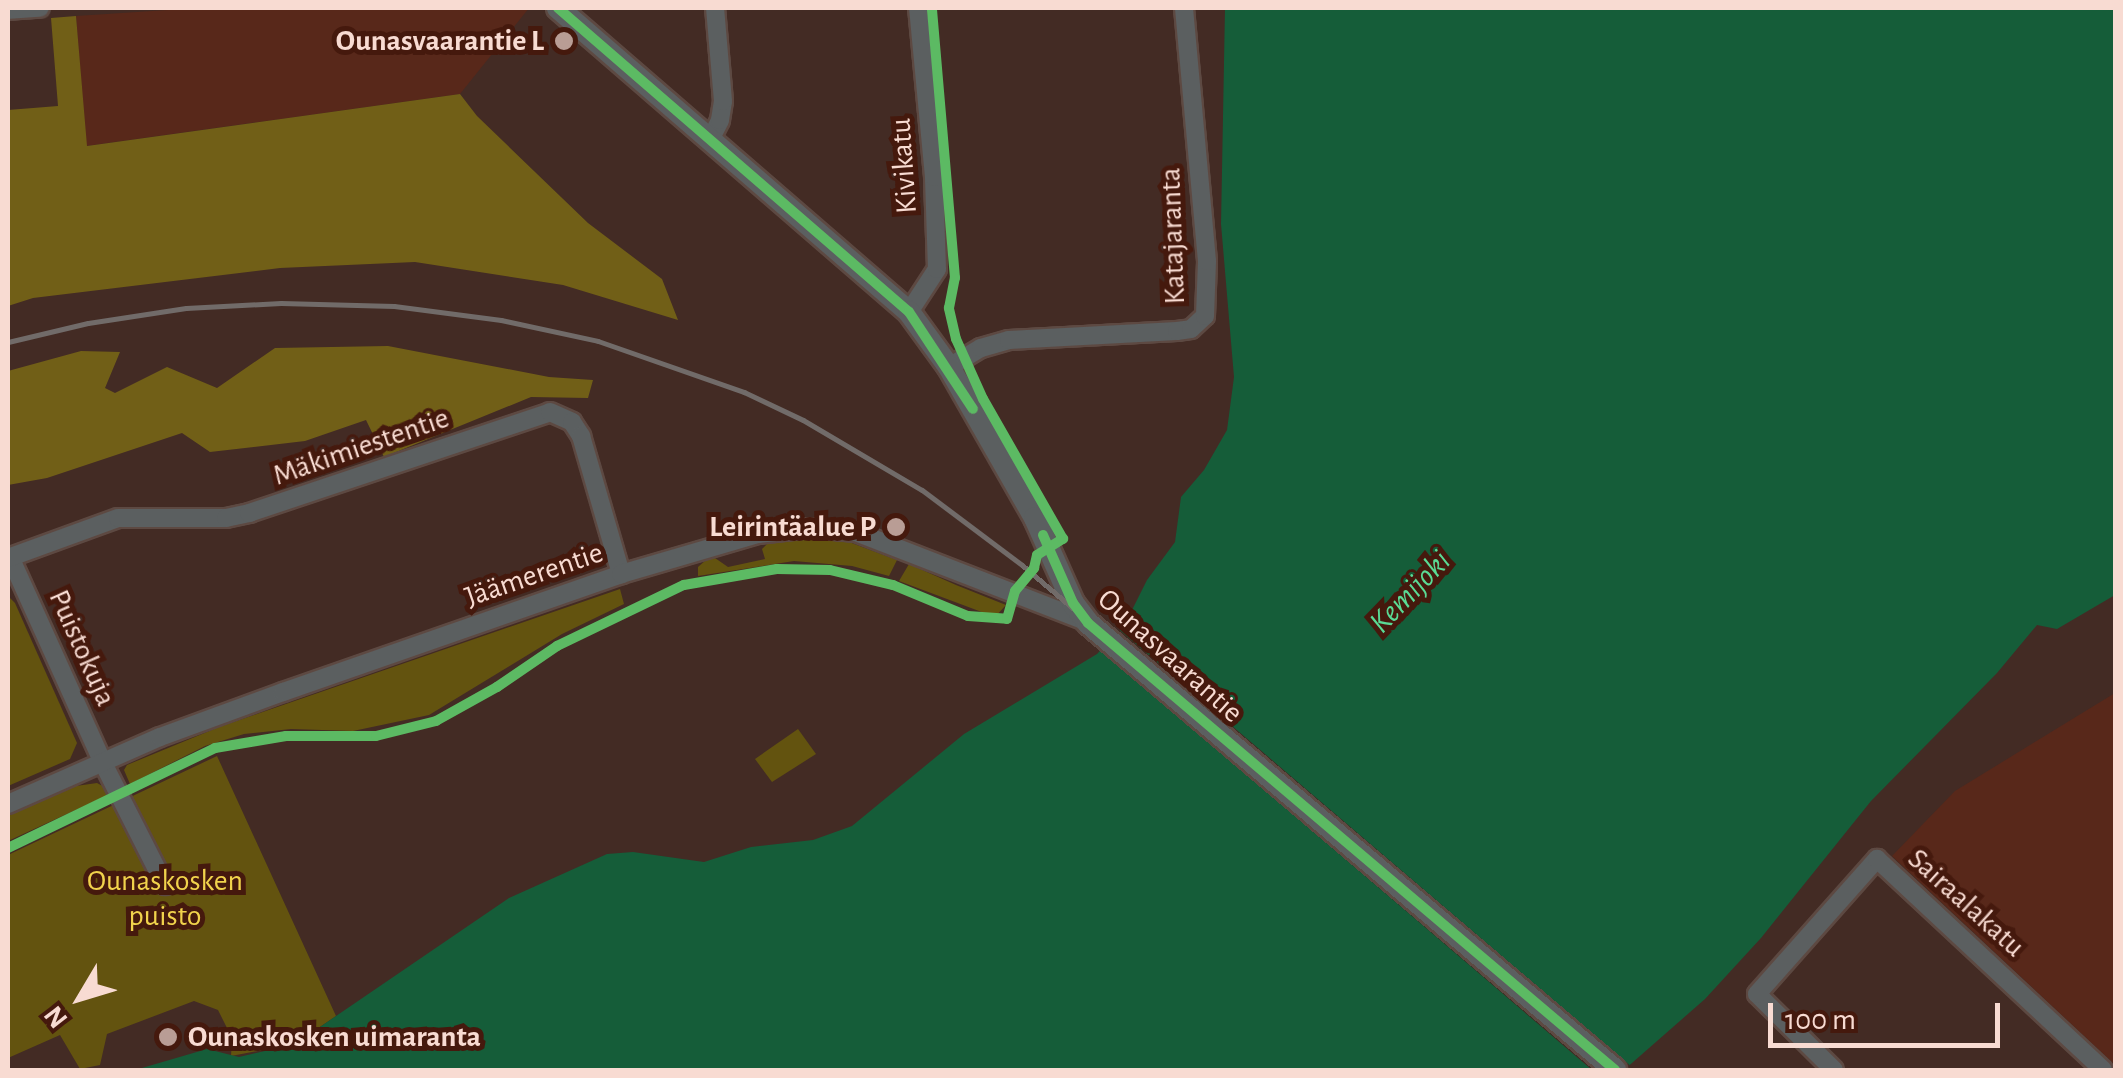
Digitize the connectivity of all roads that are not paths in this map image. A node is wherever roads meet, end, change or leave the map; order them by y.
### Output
1 (40, 8) edge
2 (558, 8) edge
3 (715, 8) edge
4 (918, 8) edge
5 (1184, 8) edge
6 (8, 10) edge
7 (710, 140) junction
8 (909, 312) junction
9 (949, 367) junction
10 (9, 558) edge
11 (1058, 566) junction
12 (621, 574) junction
13 (1037, 600) junction
14 (1088, 623) junction
15 (103, 762) junction
16 (8, 804) edge
17 (165, 885) dead end
18 (1615, 1070) edge
19 (1834, 1070) edge
20 (2103, 1070) edge

1 - 6 street
2 - 7 street, Ounasvaarantie
3 - 7 street
4 - 8 street, Kivikatu
5 - 9 street, Katajaranta
7 - 8 street, Ounasvaarantie
8 - 9 street, Ounasvaarantie
9 - 11 street, Ounasvaarantie
10 - 12 street, Mäkimiestentie
10 - 15 street, Puistokuja
11 - 13 street
11 - 14 street, Ounasvaarantie
12 - 13 street, Jäämerentie
12 - 15 street, Jäämerentie
13 - 14 street, Jäämerentie
14 - 18 street, Ounasvaarantie
15 - 16 street, Jäämerentie
15 - 17 street, Puistokuja
19 - 20 street, Sairaalakatu

